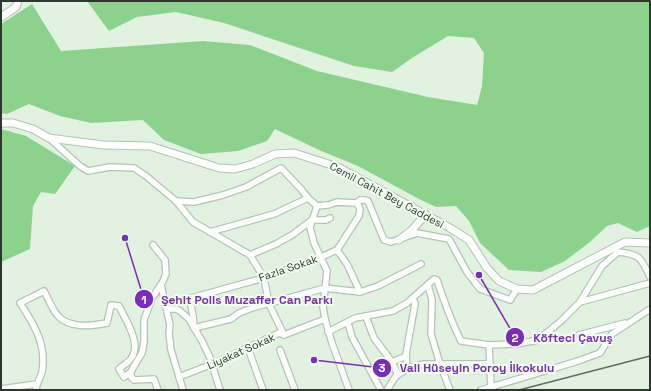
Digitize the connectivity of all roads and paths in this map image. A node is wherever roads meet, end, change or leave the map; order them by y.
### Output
1 (18, 1) edge
2 (1, 17) edge
3 (1, 123) edge
4 (49, 138) junction
5 (308, 198) junction
6 (176, 201) junction
7 (357, 203) junction
8 (317, 206) junction
9 (425, 215) junction
10 (330, 218) dead end
11 (312, 220) junction
12 (210, 232) junction
13 (399, 240) junction
14 (625, 242) junction
15 (650, 243) edge
16 (153, 245) dead end
17 (336, 250) junction
18 (618, 252) junction
19 (250, 254) junction
20 (320, 257) junction
21 (421, 264) dead end
22 (650, 277) edge
23 (264, 278) junction
24 (650, 283) edge
25 (161, 285) junction
26 (428, 285) junction
27 (325, 288) junction
28 (517, 289) junction
29 (360, 292) junction
30 (413, 298) junction
31 (580, 302) junction
32 (269, 304) junction
33 (167, 309) junction
34 (650, 309) edge
35 (366, 317) junction
36 (325, 319) junction
37 (348, 322) junction
38 (629, 322) junction
39 (194, 327) junction
40 (328, 332) junction
41 (284, 335) junction
42 (579, 335) dead end
43 (489, 344) junction
44 (248, 348) junction
45 (280, 350) dead end
46 (406, 356) junction
47 (392, 362) junction
48 (213, 364) junction
49 (440, 364) junction
50 (490, 364) junction
51 (407, 369) junction
52 (131, 372) junction
53 (398, 375) junction
54 (179, 377) junction
55 (36, 387) edge
56 (491, 387) junction
57 (1, 389) edge
58 (158, 390) edge
59 (183, 390) edge
60 (220, 390) edge
61 (263, 390) edge
62 (295, 390) edge
63 (349, 390) edge
64 (381, 390) edge
65 (387, 390) edge
66 (450, 390) edge
67 (481, 390) edge

1 - 2 street
3 - 4 street, Cemil Cahit Bey Caddesi
4 - 6 street
4 - 9 street, Cemil Cahit Bey Caddesi
5 - 6 street
5 - 8 street
5 - 12 street
6 - 12 street
7 - 8 street
7 - 13 street
7 - 17 street
8 - 11 street
9 - 13 street
9 - 28 street, Cemil Cahit Bey Caddesi
10 - 11 street
11 - 19 street
11 - 20 street
12 - 19 street
13 - 28 street
14 - 15 street, Cemil Cahit Bey Caddesi
14 - 18 street
14 - 28 street, Cemil Cahit Bey Caddesi
16 - 25 street
17 - 20 street, Fazla Sokak
17 - 29 street
18 - 22 street
18 - 31 street
19 - 23 street
20 - 23 street, Fazla Sokak
20 - 27 street
21 - 29 street
23 - 32 street
23 - 39 street, Fazla Sokak
24 - 31 street
25 - 33 street
25 - 52 street
26 - 30 street
26 - 43 street
26 - 49 street
27 - 29 street
27 - 32 street
27 - 36 street
30 - 35 street
30 - 46 street
31 - 43 street
32 - 39 street
32 - 41 street
33 - 39 street
33 - 54 street
34 - 38 street
35 - 37 street
35 - 47 street
36 - 40 street
36 - 41 street, Liyakat Sokak
37 - 40 street
37 - 64 street
38 - 42 street
38 - 56 street
39 - 48 street
40 - 63 street
41 - 44 street, Liyakat Sokak
43 - 50 street
44 - 48 street, Liyakat Sokak
44 - 61 street
45 - 62 street
46 - 47 street
46 - 51 street
47 - 53 street
48 - 54 street, Liyakat Sokak
48 - 60 street
49 - 50 street
49 - 51 street
49 - 66 street
50 - 56 street
51 - 53 street
52 - 55 street
52 - 58 street
53 - 65 street
54 - 59 street
55 - 57 street
56 - 67 street

